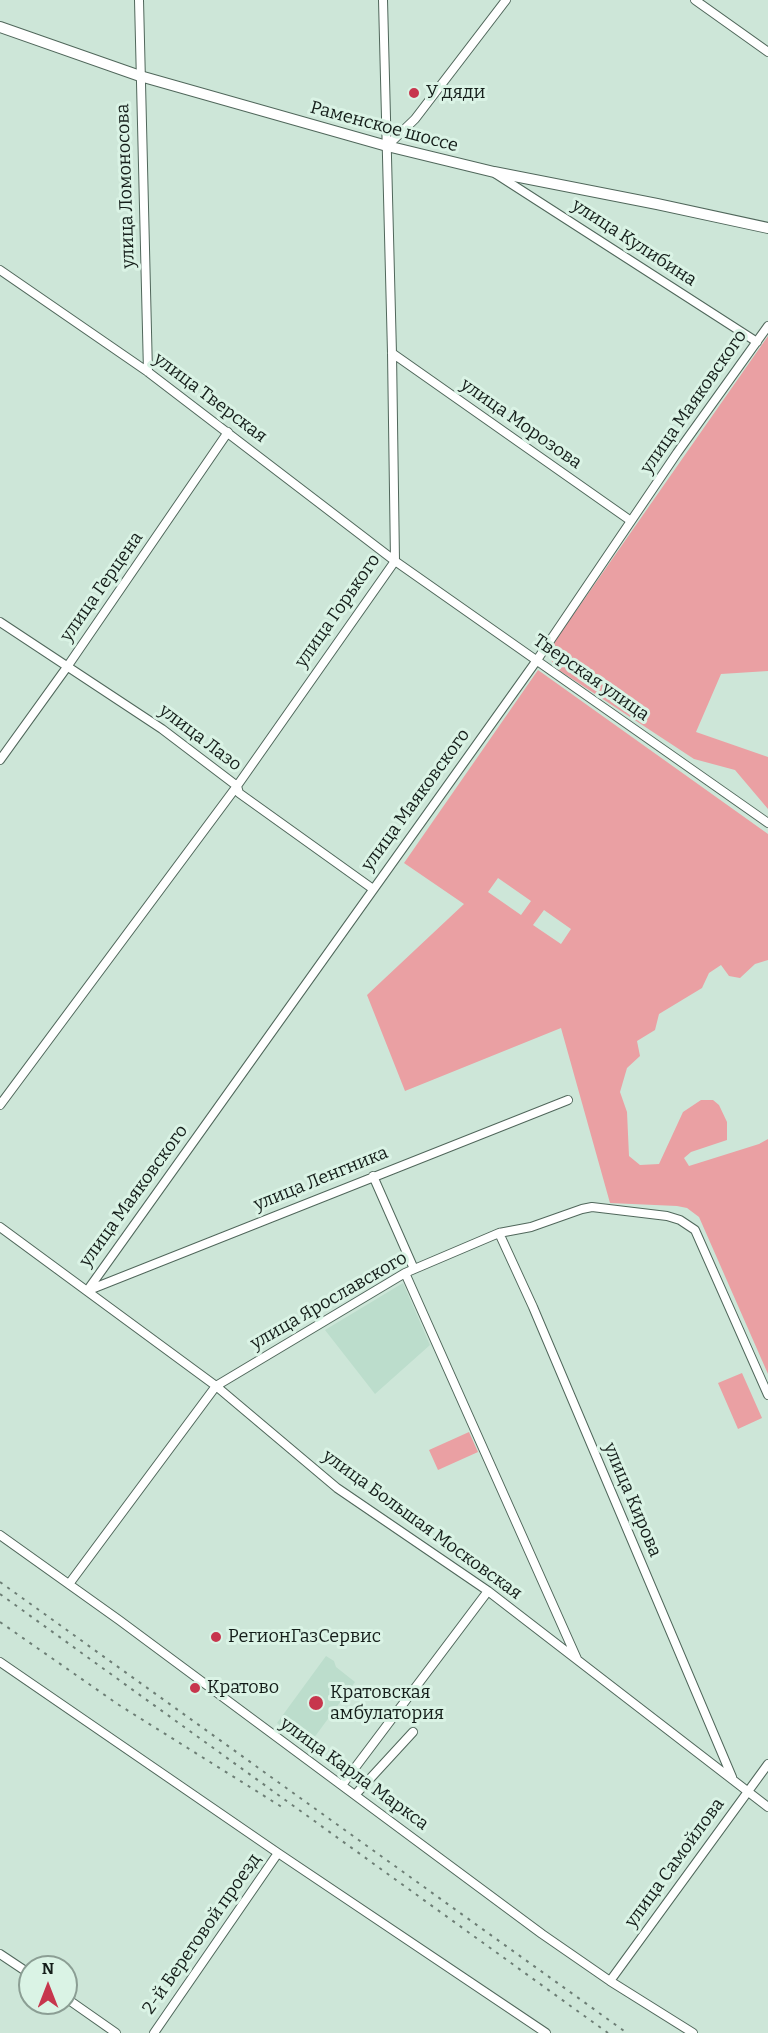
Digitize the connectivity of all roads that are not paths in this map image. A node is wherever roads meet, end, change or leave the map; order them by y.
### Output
1 (139, 0) edge
2 (383, 0) edge
3 (506, 0) edge
4 (694, 0) edge
5 (0, 27) edge
6 (768, 52) edge
7 (140, 76) junction
8 (387, 146) junction
9 (494, 172) junction
10 (768, 228) edge
11 (0, 270) edge
12 (768, 326) edge
13 (757, 342) junction
14 (392, 353) junction
15 (148, 372) junction
16 (228, 432) junction
17 (631, 521) junction
18 (395, 561) junction
19 (0, 622) edge
20 (537, 660) junction
21 (67, 667) junction
22 (0, 760) edge
23 (237, 786) junction
24 (768, 823) edge
25 (373, 889) junction
26 (568, 1100) dead end
27 (0, 1105) edge
28 (374, 1176) junction
29 (0, 1227) edge
30 (499, 1233) junction
31 (414, 1269) junction
32 (405, 1273) junction
33 (87, 1291) junction
34 (216, 1386) junction
35 (768, 1395) edge
36 (0, 1535) edge
37 (69, 1584) junction
38 (488, 1590) junction
39 (578, 1661) junction
40 (0, 1662) edge
41 (413, 1732) dead end
42 (768, 1764) edge
43 (734, 1780) junction
44 (342, 1785) junction
45 (748, 1791) junction
46 (356, 1795) junction
47 (768, 1807) edge
48 (278, 1854) junction
49 (0, 1954) edge
50 (18, 1966) edge
51 (610, 1981) junction
52 (78, 2006) edge
53 (116, 2033) edge
54 (154, 2033) edge
55 (546, 2033) edge
56 (693, 2033) edge

1 - 7 street, улица Ломоносова
2 - 8 street, улица Горького
3 - 8 street
4 - 6 street
5 - 7 main road, Раменское шоссе
7 - 8 main road, Раменское шоссе
7 - 15 street, улица Ломоносова
8 - 9 main road, Раменское шоссе
8 - 14 street, улица Горького
9 - 10 main road, Раменское шоссе
9 - 13 street, улица Кулибина
11 - 15 street, улица Тверская
12 - 13 street, улица Маяковского
13 - 17 street, улица Маяковского
14 - 17 street, улица Морозова
14 - 18 street, улица Горького
15 - 16 street, улица Тверская
16 - 18 street, улица Тверская
16 - 21 street, улица Герцена
17 - 20 street, улица Маяковского
18 - 20 street, Тверская улица
18 - 23 street, улица Горького
19 - 21 street, улица Лазо
20 - 24 street, Тверская улица
20 - 25 street, улица Маяковского
21 - 22 street, улица Герцена
21 - 23 street, улица Лазо
23 - 25 street, улица Лазо
23 - 27 street, улица Горького
25 - 33 street, улица Маяковского
26 - 28 street, улица Ленгника
28 - 31 street
28 - 33 street, улица Ленгника
29 - 33 street, улица Большая Московская
30 - 31 street, улица Ярославского
30 - 35 street, улица Ярославского
30 - 43 street, улица Кирова
31 - 32 street, улица Ярославского
32 - 34 street, улица Ярославского
32 - 39 street
33 - 34 street, улица Большая Московская
34 - 37 street, улица Ярославского
34 - 38 street, улица Большая Московская
36 - 37 street, улица Карла Маркса
37 - 44 street, улица Карла Маркса
38 - 39 street, улица Большая Московская
38 - 44 street
39 - 43 street, улица Большая Московская
40 - 48 street
41 - 46 street
42 - 45 street, улица Самойлова
43 - 45 street, улица Большая Московская
44 - 46 street, улица Карла Маркса
45 - 47 street, улица Большая Московская
45 - 51 street, улица Самойлова
46 - 51 street, улица Карла Маркса
48 - 54 street, 2-й Береговой проезд
48 - 55 street
49 - 50 street
51 - 56 street, улица Карла Маркса
52 - 53 street

